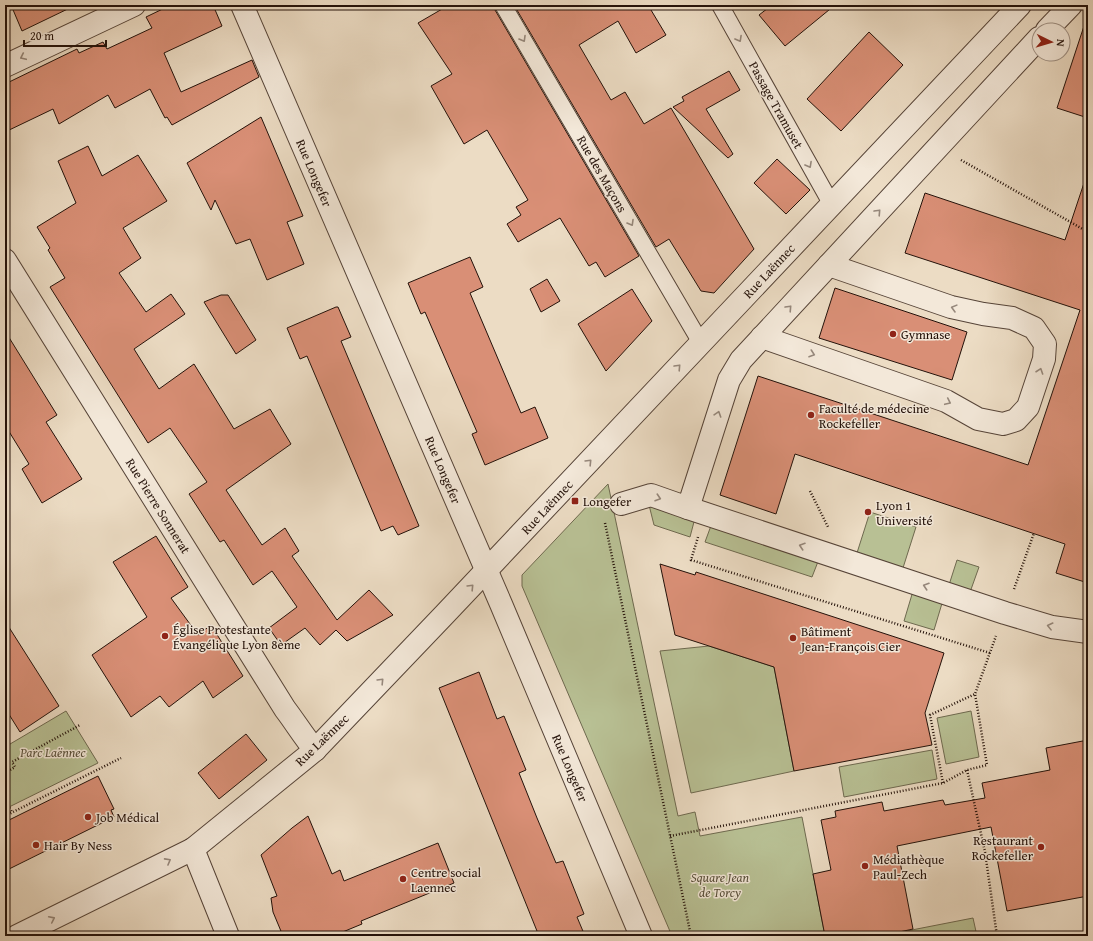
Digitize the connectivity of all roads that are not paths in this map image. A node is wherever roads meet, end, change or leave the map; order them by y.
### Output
1 (134, 5) edge
2 (242, 5) edge
3 (503, 5) edge
4 (720, 5) edge
5 (1020, 5) edge
6 (1071, 5) edge
7 (1055, 22) edge
8 (1031, 47) edge
9 (5, 66) edge
10 (832, 205) junction
11 (5, 260) edge
12 (829, 266) junction
13 (762, 337) junction
14 (701, 343) junction
15 (612, 510) road end
16 (697, 511) junction
17 (486, 570) junction
18 (1088, 632) edge
19 (315, 750) junction
20 (193, 849) junction
21 (17, 936) edge
22 (228, 936) edge
23 (641, 936) edge

1 -> 9 street
2 - 17 street, Rue Longefer
3 -> 14 lane, Rue des Maçons
4 -> 10 lane, Passage Tramuset
5 - 10 street, Rue Laënnec
6 - 7 street
12 -> 8 street
10 - 14 street, Rue Laënnec
11 - 19 street, Rue Pierre Sonnerat
13 -> 12 street
13 -> 12 street
16 -> 13 street
17 -> 14 street, Rue Laënnec
15 -> 16 street
18 -> 16 street
19 -> 17 street, Rue Laënnec
17 - 23 street, Rue Longefer
19 - 20 street, Rue Laënnec
21 -> 20 street, Rue Laënnec
20 - 22 street

